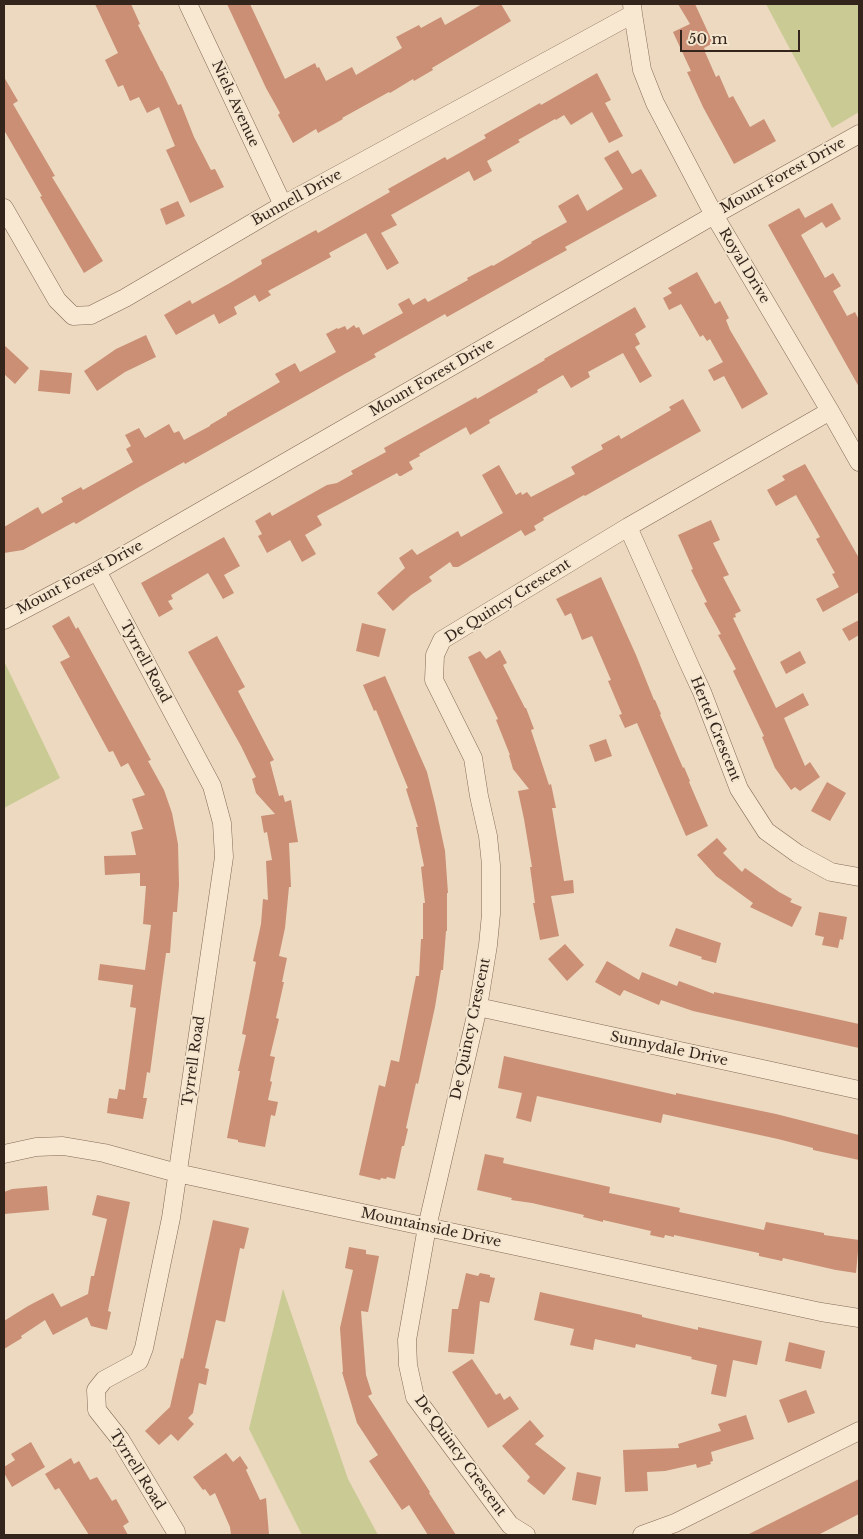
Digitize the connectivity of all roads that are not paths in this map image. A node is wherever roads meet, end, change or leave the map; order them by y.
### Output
1 (188, 4) edge
2 (632, 9) edge
3 (859, 134) edge
4 (283, 205) junction
5 (4, 208) edge
6 (714, 215) junction
7 (830, 410) junction
8 (859, 462) edge
9 (628, 527) junction
10 (97, 571) junction
11 (4, 620) edge
12 (859, 877) edge
13 (478, 1007) junction
14 (859, 1090) edge
15 (4, 1154) edge
16 (177, 1173) junction
17 (426, 1227) junction
18 (859, 1318) edge
19 (859, 1431) edge
20 (176, 1532) dead end
21 (526, 1535) edge
22 (642, 1535) edge

1 - 4 street, Niels Avenue
2 - 4 street, Bunnell Drive
2 - 6 street, Royal Drive
3 - 6 street, Mount Forest Drive
4 - 5 street, Bunnell Drive
6 - 7 street, Royal Drive
6 - 10 street, Mount Forest Drive
7 - 8 street, Royal Drive
7 - 9 street, De Quincy Crescent
9 - 12 street, Hertel Crescent
9 - 13 street, De Quincy Crescent
10 - 11 street, Mount Forest Drive
10 - 16 street, Tyrrell Road
13 - 14 street, Sunnydale Drive
13 - 17 street, De Quincy Crescent
15 - 16 street, Mountainside Drive
16 - 17 street, Mountainside Drive
16 - 20 street, Tyrrell Road
17 - 18 street, Mountainside Drive
17 - 21 street, De Quincy Crescent
19 - 22 street

